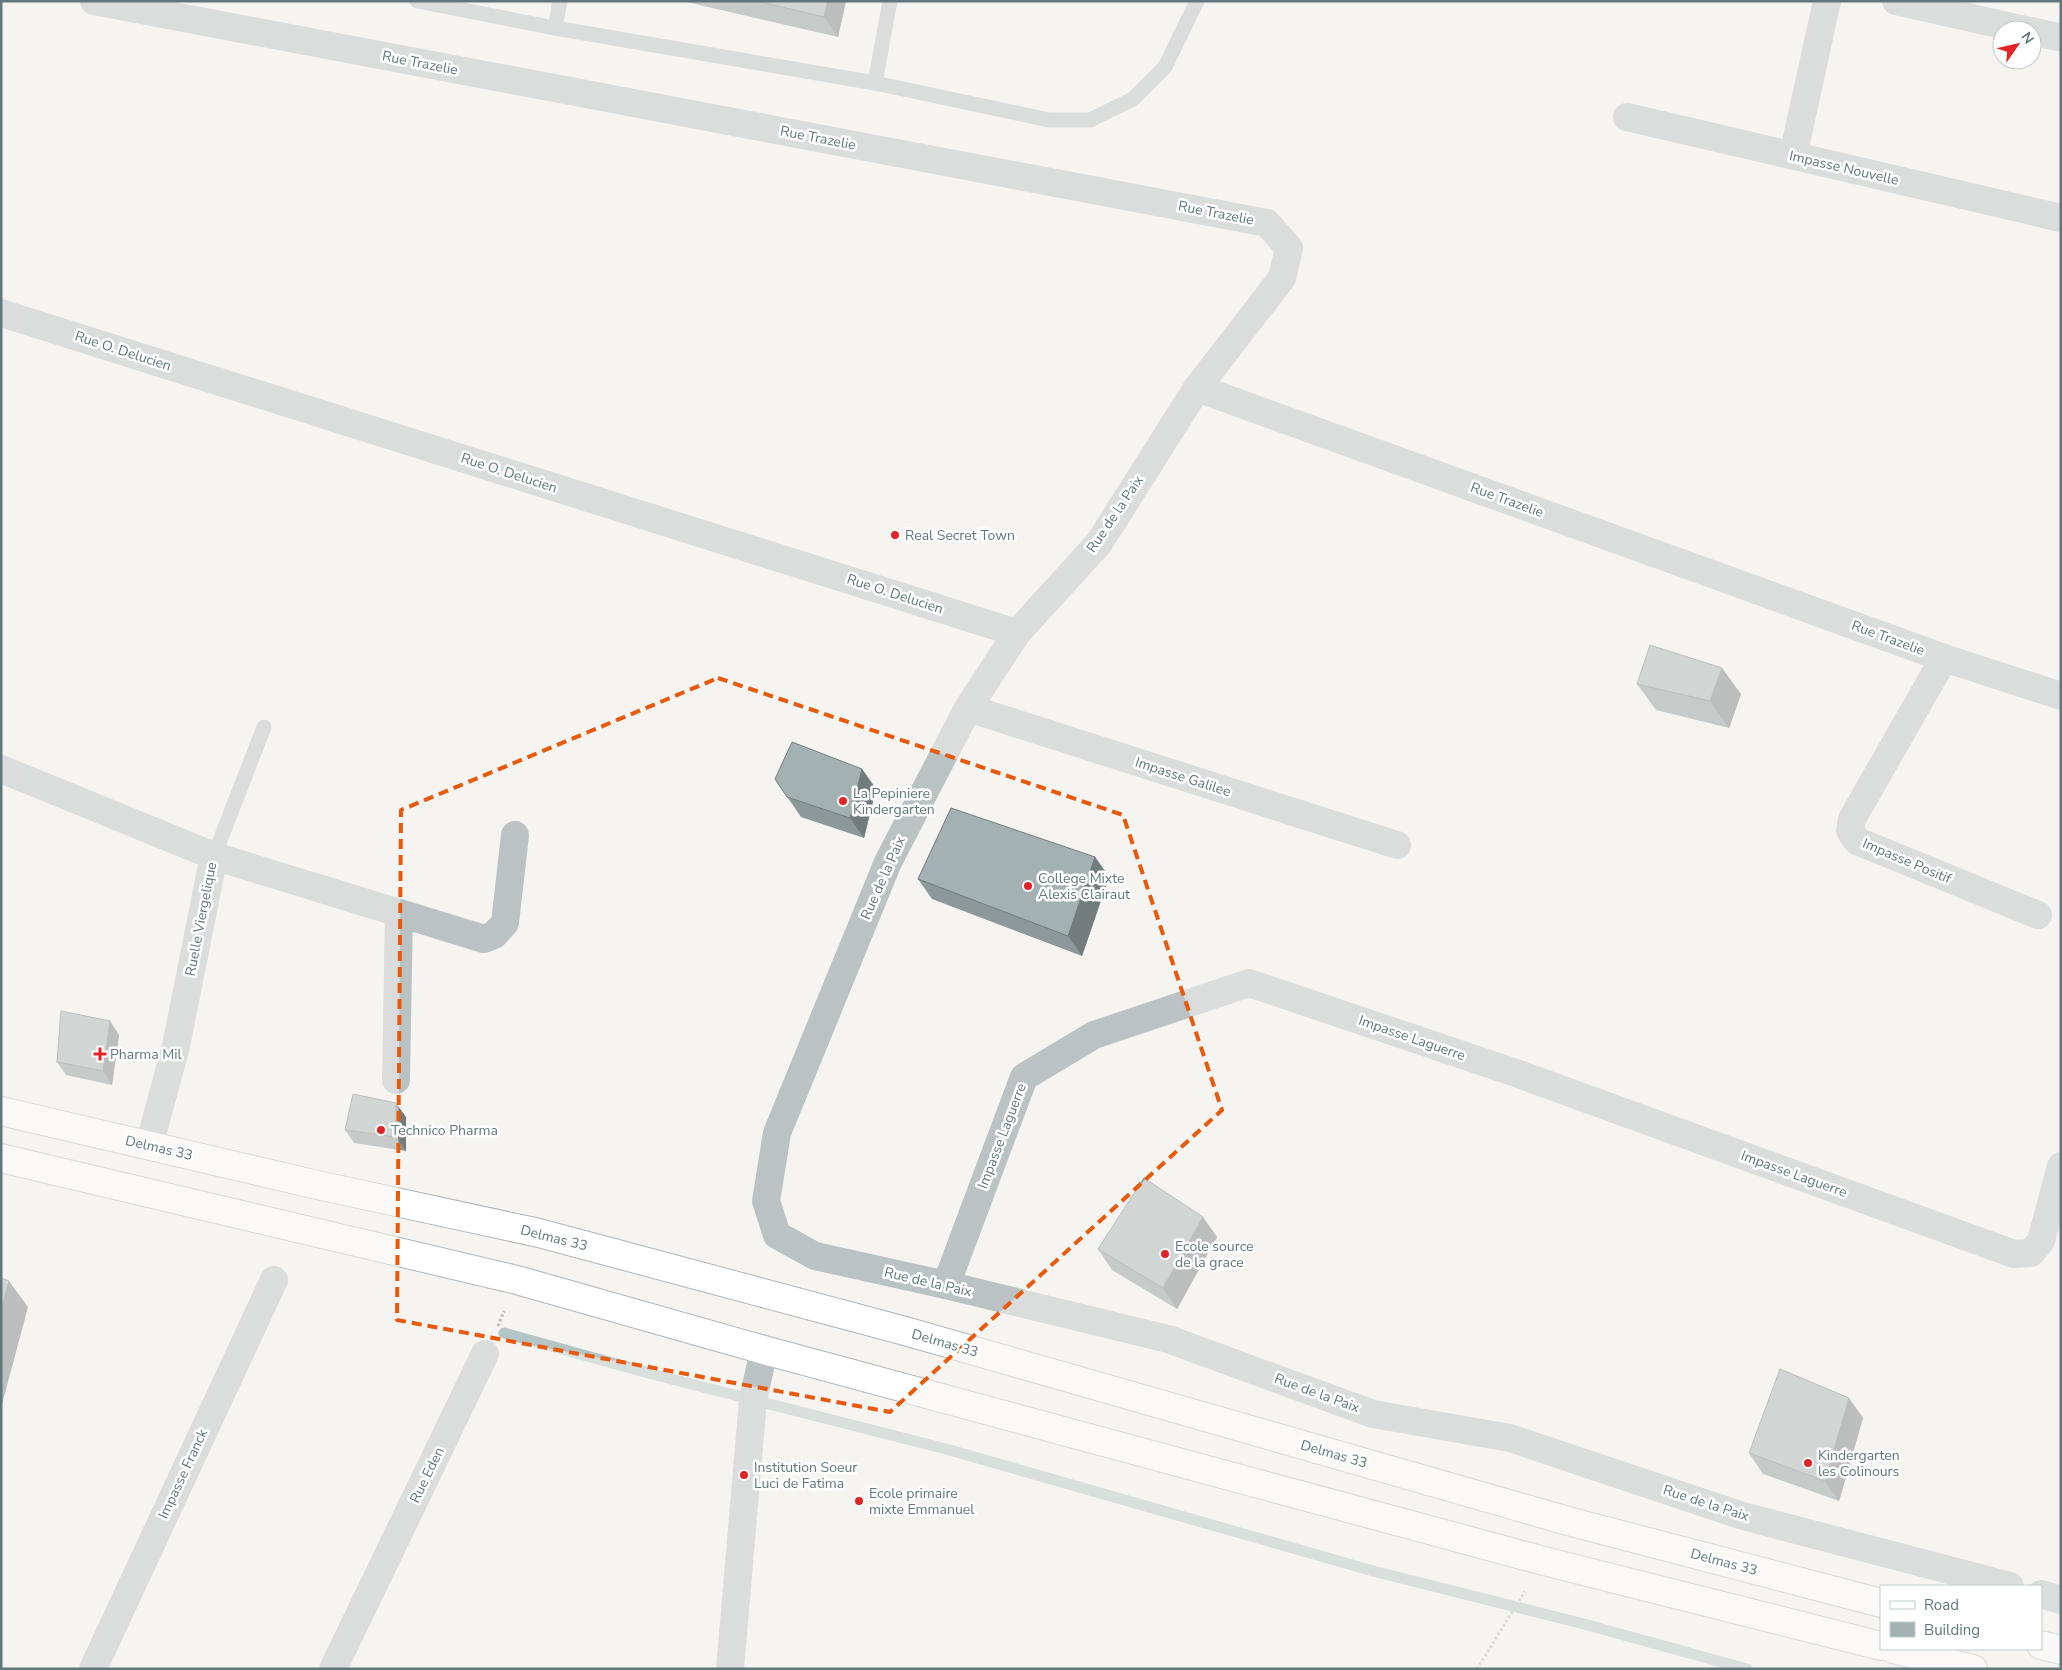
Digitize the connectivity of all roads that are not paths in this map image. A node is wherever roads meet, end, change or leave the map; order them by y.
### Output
1 (94, 1) edge
2 (417, 1) edge
3 (560, 1) edge
4 (890, 1) edge
5 (1197, 1) edge
6 (1827, 1) edge
7 (1896, 1) edge
8 (1992, 23) edge
9 (554, 28) junction
10 (2042, 34) edge
11 (2061, 38) edge
12 (875, 83) junction
13 (1627, 118) dead end
14 (1793, 156) junction
15 (2061, 218) edge
16 (1, 312) edge
17 (1197, 388) junction
18 (1017, 633) junction
19 (1944, 658) junction
20 (2061, 696) edge
21 (968, 708) junction
22 (264, 727) dead end
23 (1, 769) edge
24 (515, 835) dead end
25 (1397, 845) dead end
26 (214, 856) junction
27 (399, 914) junction
28 (2038, 915) dead end
29 (396, 1080) dead end
30 (1, 1111) edge
31 (149, 1146) junction
32 (1, 1158) edge
33 (2061, 1166) edge
34 (274, 1280) dead end
35 (946, 1285) junction
36 (764, 1350) junction
37 (485, 1354) road end
38 (2006, 1585) edge
39 (2042, 1594) edge
40 (2061, 1600) edge
41 (1880, 1603) edge
42 (2042, 1645) edge
43 (1880, 1646) edge
44 (1897, 1650) edge
45 (2061, 1650) edge
46 (92, 1669) edge
47 (333, 1669) edge
48 (730, 1669) edge
49 (1972, 1669) edge

1 - 17 street, Rue Trazelie
2 - 9 lane
3 - 9 lane
4 - 12 lane
5 - 12 lane
6 - 14 street
7 - 8 street
9 - 12 lane
10 - 11 street
13 - 14 street, Impasse Nouvelle
14 - 15 street, Impasse Nouvelle
16 - 18 street, Rue O. Delucien
17 - 18 street, Rue de la Paix
17 - 19 street, Rue Trazelie
18 - 21 street, Rue de la Paix
19 - 20 street, Rue Trazelie
19 - 28 street, Impasse Positif
21 - 25 street, Impasse Galilee
21 - 35 street, Rue de la Paix
22 - 26 lane
23 - 26 street, Ruelle Viergelique
24 - 27 street
26 - 27 street
26 - 31 street, Ruelle Viergelique
27 - 29 street
30 - 31 main road, Delmas 33
31 - 41 main road, Delmas 33
32 - 36 main road
33 - 35 street, Impasse Laguerre
34 - 46 street, Impasse Franck
35 - 38 street, Rue de la Paix
36 - 43 main road
36 - 48 street
37 - 47 street, Rue Eden
39 - 40 street
42 - 45 main road
44 - 49 main road

